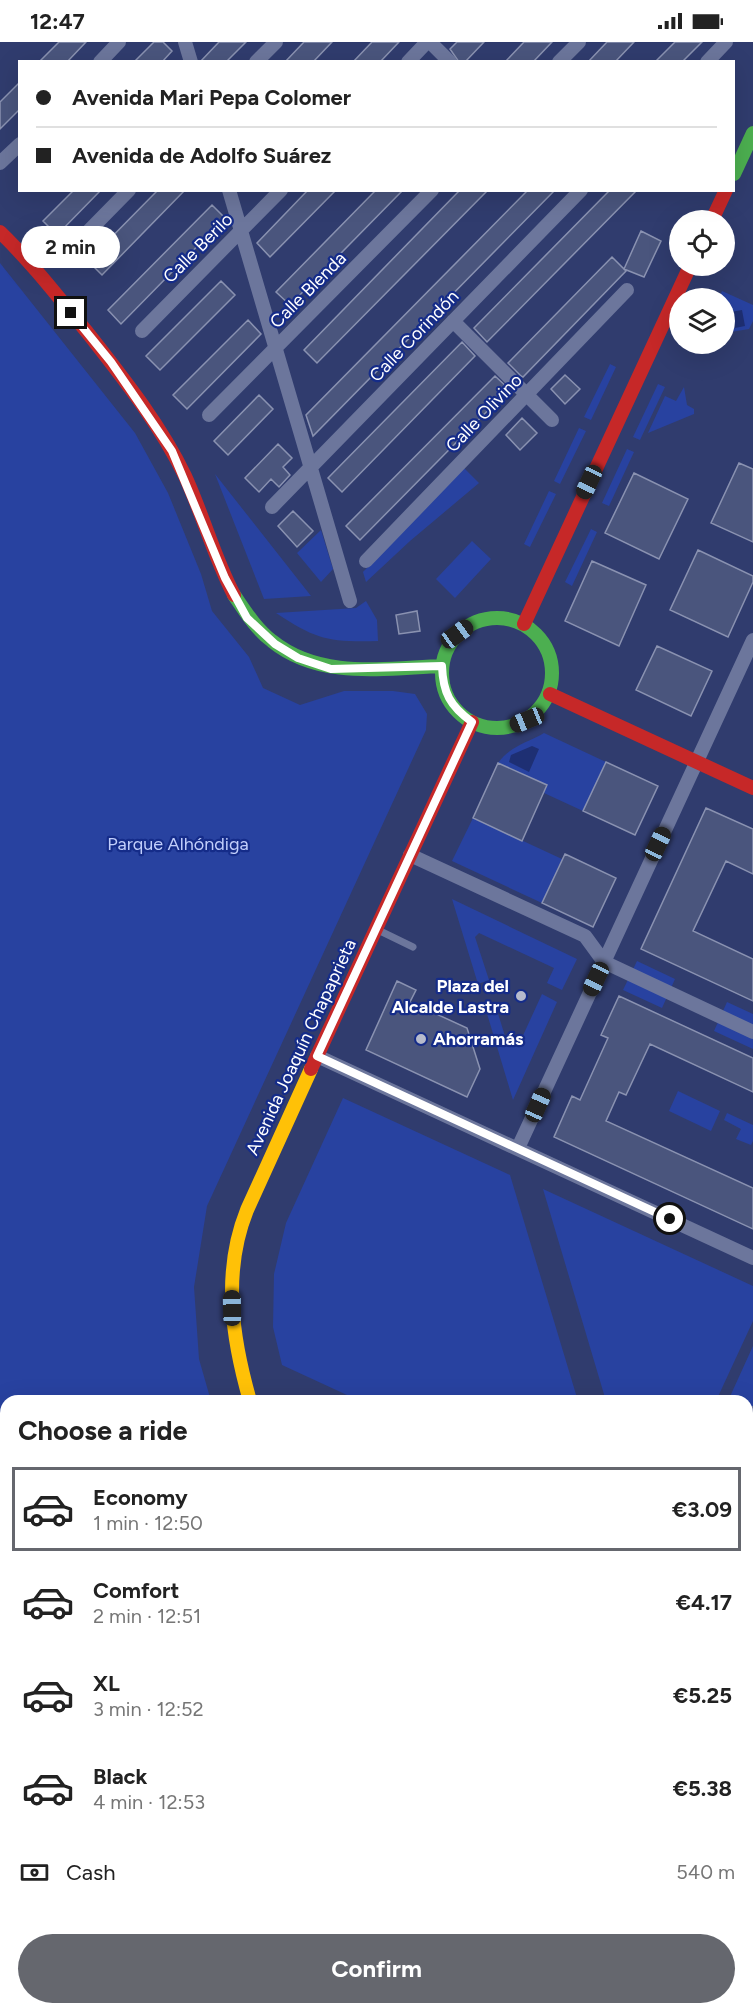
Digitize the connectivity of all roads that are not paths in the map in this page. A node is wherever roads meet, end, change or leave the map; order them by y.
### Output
1 (119, 42) edge
2 (185, 42) edge
3 (276, 42) edge
4 (428, 42) edge
5 (579, 42) edge
6 (726, 42) edge
7 (102, 60) edge
8 (190, 60) edge
9 (258, 60) edge
10 (410, 60) edge
11 (448, 60) edge
12 (561, 60) edge
13 (709, 60) edge
14 (753, 133) edge
15 (18, 146) edge
16 (0, 164) edge
17 (735, 172) edge
18 (127, 192) edge
19 (230, 192) edge
20 (278, 192) edge
21 (430, 192) edge
22 (580, 192) edge
23 (725, 192) edge
24 (717, 210) edge
25 (241, 231) junction
26 (0, 232) edge
27 (74, 246) dead end
28 (685, 276) edge
29 (627, 290) dead end
30 (453, 321) junction
31 (142, 331) dead end
32 (276, 349) junction
33 (527, 395) junction
34 (209, 415) dead end
35 (552, 420) dead end
36 (311, 467) junction
37 (272, 507) dead end
38 (366, 561) dead end
39 (350, 601) dead end
40 (524, 624) junction
41 (753, 640) edge
42 (442, 666) junction
43 (550, 694) junction
44 (472, 722) junction
45 (696, 761) junction
46 (753, 788) edge
47 (410, 855) junction
48 (375, 929) junction
49 (413, 947) dead end
50 (604, 962) junction
51 (753, 1032) edge
52 (317, 1056) junction
53 (518, 1148) junction
54 (753, 1258) edge
55 (248, 1395) edge

1 - 7 street
2 - 8 street
3 - 9 street
4 - 10 street
4 - 11 street
5 - 12 street
6 - 13 street
14 - 17 street
15 - 16 street
18 - 27 street
19 - 25 street
20 - 25 street, Calle Berilo
21 - 32 street, Calle Blenda
22 - 30 street, Calle Corindón
23 - 24 street
25 - 31 street, Calle Berilo
25 - 32 street
26 - 42 street
28 - 40 street
29 - 33 street, Calle Olivino
30 - 33 street
30 - 36 street, Calle Corindón
32 - 34 street, Calle Blenda
32 - 36 street
33 - 35 street
33 - 38 street, Calle Olivino
36 - 37 street, Calle Corindón
36 - 39 street
40 - 42 street
40 - 43 street
41 - 45 street
42 - 44 street
43 - 44 street
43 - 45 street
44 - 47 street, Avenida Joaquín Chapaprieta
45 - 46 street
45 - 50 street
47 - 48 street, Avenida Joaquín Chapaprieta
47 - 50 street
48 - 49 lane
48 - 52 street, Avenida Joaquín Chapaprieta
50 - 51 street
50 - 53 street
52 - 53 street
52 - 55 street, Avenida Joaquín Chapaprieta
53 - 54 street

